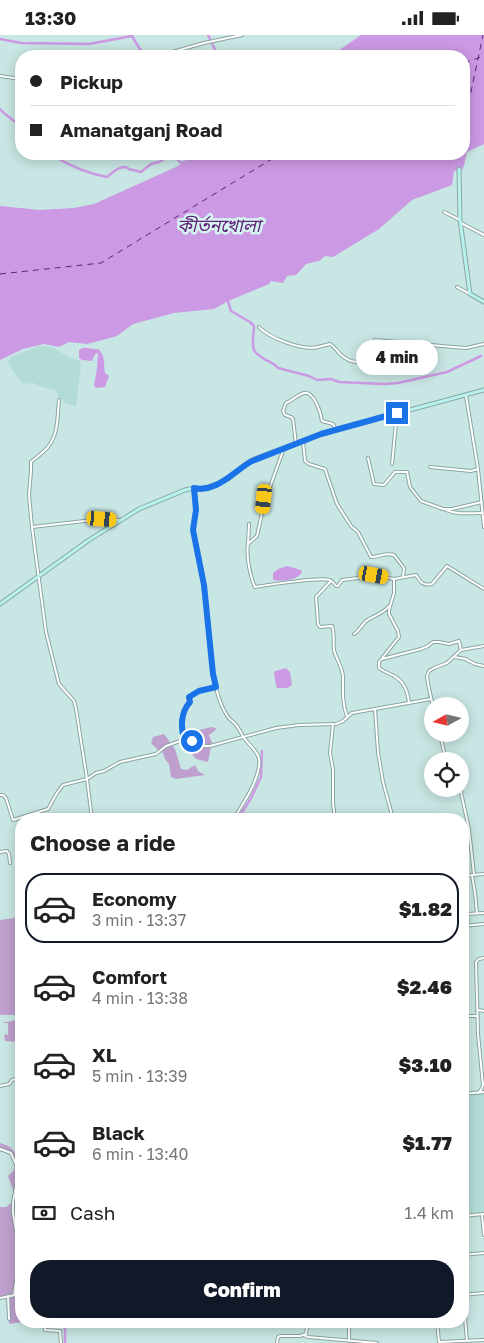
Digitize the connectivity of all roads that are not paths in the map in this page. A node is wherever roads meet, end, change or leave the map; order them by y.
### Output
1 (242, 35) edge
2 (179, 50) edge
3 (0, 76) edge
4 (15, 78) edge
5 (459, 169) dead end
6 (444, 212) dead end
7 (461, 221) junction
8 (484, 235) edge
9 (457, 287) dead end
10 (470, 294) junction
11 (484, 302) edge
12 (259, 327) dead end
13 (484, 344) edge
14 (484, 390) edge
15 (466, 396) junction
16 (59, 401) dead end
17 (397, 413) junction
18 (336, 430) junction
19 (303, 441) junction
20 (296, 443) junction
21 (284, 448) junction
22 (368, 458) dead end
23 (392, 464) dead end
24 (430, 467) dead end
25 (478, 469) junction
26 (194, 488) junction
27 (482, 502) junction
28 (443, 509) junction
29 (483, 513) junction
30 (119, 520) junction
31 (249, 524) dead end
32 (32, 527) junction
33 (484, 527) edge
34 (248, 544) junction
35 (403, 577) junction
36 (38, 578) junction
37 (394, 579) junction
38 (331, 581) junction
39 (484, 589) edge
40 (0, 604) edge
41 (391, 604) junction
42 (354, 634) dead end
43 (484, 646) edge
44 (461, 650) junction
45 (454, 657) junction
46 (381, 659) junction
47 (484, 666) edge
48 (216, 687) junction
49 (431, 697) edge
50 (424, 700) edge
51 (409, 703) junction
52 (375, 709) junction
53 (347, 716) junction
54 (333, 725) junction
55 (243, 736) junction
56 (184, 741) junction
57 (87, 779) junction
58 (0, 795) edge
59 (462, 797) edge
60 (35, 813) edge
61 (91, 813) edge
62 (237, 813) edge
63 (335, 813) edge
64 (391, 813) edge
65 (465, 813) edge
66 (15, 819) edge
67 (469, 829) edge
68 (0, 852) edge
69 (10, 863) dead end
70 (484, 874) edge
71 (469, 875) edge
72 (473, 875) junction
73 (477, 913) junction
74 (484, 913) edge
75 (469, 914) edge
76 (484, 924) edge
77 (469, 926) edge
78 (484, 958) edge
79 (478, 1010) junction
80 (484, 1011) edge
81 (469, 1015) edge
82 (478, 1016) junction
83 (15, 1079) edge
84 (483, 1083) edge
85 (0, 1085) edge
86 (484, 1092) edge
87 (478, 1093) junction
88 (469, 1094) edge
89 (0, 1149) edge
90 (15, 1162) edge
91 (15, 1192) edge
92 (483, 1214) edge
93 (469, 1215) edge
94 (15, 1228) edge
95 (484, 1230) edge
96 (484, 1235) edge
97 (484, 1253) edge
98 (469, 1254) edge
99 (15, 1289) edge
100 (484, 1293) edge
101 (469, 1294) edge
102 (14, 1295) joint
103 (8, 1297) junction
104 (0, 1298) edge
105 (9, 1319) dead end
106 (45, 1328) edge
107 (307, 1328) edge
108 (349, 1328) edge
109 (438, 1328) edge
110 (466, 1328) edge
111 (304, 1335) junction
112 (484, 1340) edge
113 (349, 1341) junction
114 (467, 1341) junction
115 (461, 1342) edge
116 (61, 1343) edge
117 (277, 1343) edge
118 (377, 1343) edge

1 - 2 street
3 - 4 street
5 - 7 main road
6 - 7 street
7 - 8 street
7 - 10 main road
9 - 10 street
10 - 11 main road
12 - 13 street
14 - 15 main road
15 - 17 main road
15 - 25 street
16 - 32 street
17 - 18 main road
17 - 23 street
18 - 19 main road
18 - 20 street
19 - 20 main road
19 - 35 street
20 - 21 main road
21 - 26 main road
21 - 34 street
22 - 28 street
24 - 25 street
25 - 27 street
26 - 30 main road
26 - 48 street
27 - 28 street
27 - 29 street
28 - 29 street
29 - 33 street
30 - 32 street
30 - 36 main road
31 - 34 street
32 - 36 street
34 - 38 street
35 - 37 street
35 - 39 street
36 - 40 main road
36 - 57 street
37 - 38 street
37 - 41 street
38 - 53 street
41 - 42 street
41 - 46 street
43 - 44 street
44 - 45 street
44 - 46 street
45 - 47 street
45 - 49 street
46 - 51 street
48 - 55 street
48 - 56 street
50 - 51 street
51 - 52 street
52 - 53 street
52 - 64 street
53 - 54 street
54 - 55 street
54 - 63 street
55 - 56 street
55 - 62 street
56 - 57 street
57 - 60 street
57 - 61 street
58 - 66 street
59 - 65 street
67 - 72 street
68 - 69 street
70 - 72 street
71 - 72 street
72 - 73 street
73 - 74 street
73 - 75 street
76 - 77 street
78 - 79 street
79 - 80 street
79 - 82 street
81 - 82 street
82 - 84 street
83 - 85 street
84 - 87 street
86 - 87 street
87 - 88 street
89 - 90 street
91 - 94 street
92 - 93 street
92 - 95 street
95 - 96 street
97 - 98 street
99 - 102 street
100 - 101 street
102 - 103 street
103 - 104 street
103 - 105 street
106 - 116 street
107 - 111 street
108 - 113 street
109 - 115 street
110 - 114 street
111 - 113 street
111 - 117 street
112 - 114 street
113 - 118 street
114 - 115 street

